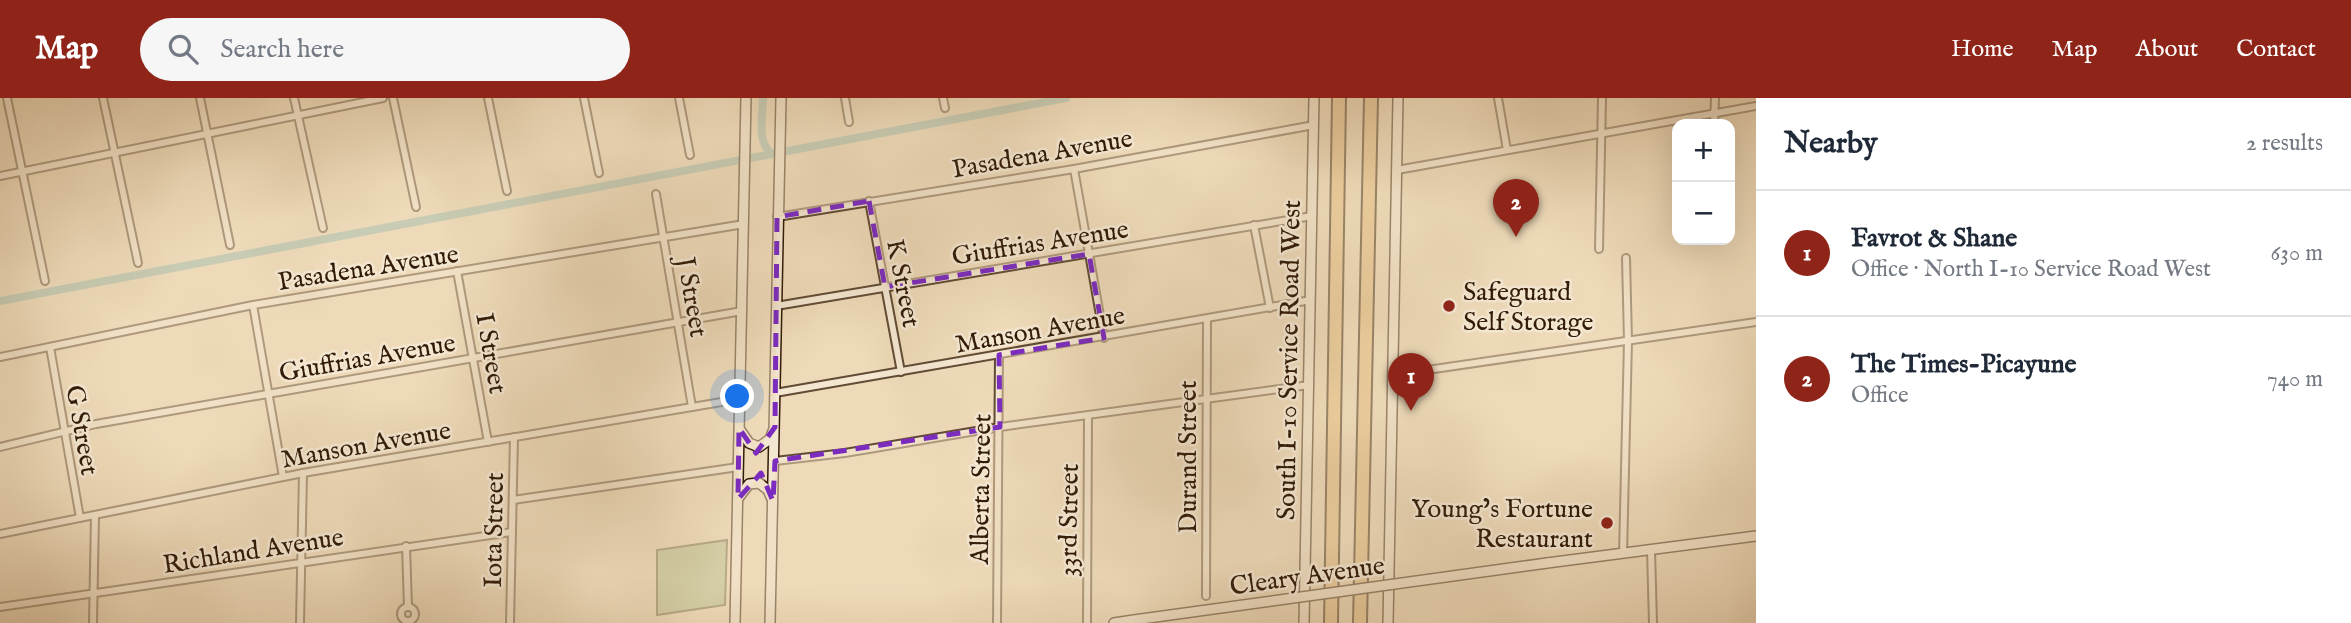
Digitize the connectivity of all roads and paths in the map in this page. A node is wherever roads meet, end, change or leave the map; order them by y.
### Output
1 (7, 98) edge
2 (103, 98) edge
3 (200, 98) edge
4 (294, 98) edge
5 (383, 98) edge
6 (393, 98) edge
7 (488, 98) edge
8 (584, 98) edge
9 (679, 98) edge
10 (746, 98) edge
11 (781, 98) edge
12 (845, 98) edge
13 (943, 98) edge
14 (1314, 98) edge
15 (1339, 98) edge
16 (1371, 98) edge
17 (1398, 98) edge
18 (1498, 98) edge
19 (1602, 98) edge
20 (1715, 98) edge
21 (1756, 106) edge
22 (945, 108) dead end
23 (1714, 114) junction
24 (298, 116) junction
25 (1714, 119) edge
26 (849, 122) dead end
27 (1314, 125) junction
28 (1601, 134) junction
29 (207, 135) junction
30 (1507, 150) junction
31 (116, 152) junction
32 (690, 155) dead end
33 (1074, 169) junction
34 (1397, 170) junction
35 (22, 171) junction
36 (599, 173) dead end
37 (0, 176) edge
38 (507, 191) dead end
39 (656, 194) dead end
40 (869, 201) junction
41 (416, 207) dead end
42 (1311, 216) junction
43 (777, 217) junction
44 (744, 224) junction
45 (1254, 225) junction
46 (323, 229) dead end
47 (663, 238) junction
48 (229, 245) dead end
49 (1599, 248) dead end
50 (1089, 254) junction
51 (1626, 258) dead end
52 (138, 263) dead end
53 (457, 271) junction
54 (45, 281) dead end
55 (885, 287) junction
56 (1311, 300) junction
57 (253, 305) junction
58 (776, 306) junction
59 (1270, 308) junction
60 (742, 311) junction
61 (1207, 319) junction
62 (678, 322) junction
63 (1756, 322) edge
64 (1104, 338) junction
65 (1628, 341) junction
66 (50, 347) junction
67 (999, 355) junction
68 (0, 357) edge
69 (473, 358) junction
70 (901, 372) junction
71 (1394, 375) junction
72 (1309, 385) junction
73 (268, 393) junction
74 (775, 393) junction
75 (742, 399) junction
76 (1208, 400) junction
77 (692, 407) junction
78 (1088, 416) junction
79 (775, 427) junction
80 (1000, 427) junction
81 (740, 428) junction
82 (64, 432) junction
83 (514, 437) junction
84 (488, 442) junction
85 (0, 447) edge
86 (775, 461) junction
87 (738, 467) junction
88 (303, 473) junction
89 (282, 478) junction
90 (738, 499) junction
91 (513, 500) junction
92 (773, 501) junction
93 (95, 515) junction
94 (80, 518) junction
95 (512, 532) junction
96 (0, 534) edge
97 (1756, 536) edge
98 (406, 546) junction
99 (1651, 550) junction
100 (1623, 554) junction
101 (301, 562) junction
102 (94, 594) junction
103 (1206, 596) dead end
104 (0, 607) edge
105 (408, 607) dead end
106 (735, 622) edge
107 (93, 623) edge
108 (300, 623) edge
109 (510, 623) edge
110 (770, 623) edge
111 (997, 623) edge
112 (1087, 623) edge
113 (1114, 623) edge
114 (1304, 623) edge
115 (1331, 623) edge
116 (1360, 623) edge
117 (1388, 623) edge
118 (1653, 623) edge

1 - 35 street
2 - 31 street
3 - 29 street
4 - 24 street
5 - 24 street
6 - 41 street
7 - 38 street
8 - 36 street
9 - 32 street
10 - 44 street
11 - 43 street
12 - 26 street
13 - 22 street
14 - 27 street, South I-10 Service Road West
15 - 115 highway
16 - 116 highway
17 - 34 street
18 - 30 street
19 - 28 street
20 - 23 street
21 - 23 street
23 - 25 street
23 - 28 street
24 - 29 street
24 - 46 street
27 - 33 street, Pasadena Avenue
27 - 42 street, South I-10 Service Road West
28 - 30 street
28 - 49 street
29 - 31 street
29 - 48 street
30 - 34 street
31 - 35 street
31 - 52 street
33 - 40 street, Pasadena Avenue
33 - 50 street
34 - 71 street
35 - 37 street
35 - 54 street
39 - 47 street, J Street
40 - 43 street, Pasadena Avenue
40 - 55 street, K Street
42 - 45 street, Giuffrias Avenue
42 - 56 street, South I-10 Service Road West
43 - 58 street
44 - 47 street, Pasadena Avenue
44 - 60 street
45 - 50 street, Giuffrias Avenue
45 - 59 street
47 - 53 street, Pasadena Avenue
47 - 62 street, J Street
50 - 55 street, Giuffrias Avenue
50 - 64 street
51 - 65 street
53 - 57 street, Pasadena Avenue
53 - 69 street, I Street
55 - 58 street, Giuffrias Avenue
55 - 70 street, K Street
56 - 59 street, Manson Avenue
56 - 72 street, South I-10 Service Road West
57 - 66 street, Pasadena Avenue
57 - 73 street
58 - 74 street
59 - 61 street, Manson Avenue
60 - 62 street, Giuffrias Avenue
60 - 75 street
61 - 64 street, Manson Avenue
61 - 76 street, Durand Street
62 - 69 street, Giuffrias Avenue
62 - 77 street, J Street
63 - 65 street
64 - 67 street, Manson Avenue
65 - 71 street
65 - 100 street
66 - 68 street, Pasadena Avenue
66 - 82 street, G Street
67 - 70 street, Manson Avenue
67 - 80 street, Alberta Street
69 - 73 street, Giuffrias Avenue
69 - 84 street, I Street
70 - 74 street, Manson Avenue
71 - 117 street
72 - 76 street
72 - 114 street, South I-10 Service Road West
73 - 82 street, Giuffrias Avenue
73 - 89 street
74 - 79 street
75 - 77 street, Manson Avenue
75 - 81 street
76 - 78 street
76 - 103 street, Durand Street
77 - 83 street, Manson Avenue
78 - 80 street
78 - 112 street, 33rd Street
79 - 81 street
79 - 86 street
80 - 86 street
80 - 111 street, Alberta Street
81 - 87 street
82 - 85 street, Giuffrias Avenue
82 - 94 street, G Street
83 - 84 street, Manson Avenue
83 - 91 street, Iota Street
84 - 88 street, Manson Avenue
86 - 92 street
87 - 90 street
87 - 91 street
88 - 89 street, Manson Avenue
88 - 101 street
89 - 93 street, Manson Avenue
90 - 92 street
90 - 106 street
91 - 95 street, Iota Street
92 - 110 street
93 - 94 street, Manson Avenue
93 - 102 street
94 - 96 street, Manson Avenue
95 - 98 street, Richland Avenue
95 - 109 street, Iota Street
97 - 99 street, Cleary Avenue
98 - 101 street, Richland Avenue
98 - 105 street
99 - 100 street, Cleary Avenue
99 - 118 street
100 - 113 street, Cleary Avenue, bridge
101 - 102 street, Richland Avenue
101 - 108 street
102 - 104 street, Richland Avenue
102 - 107 street

